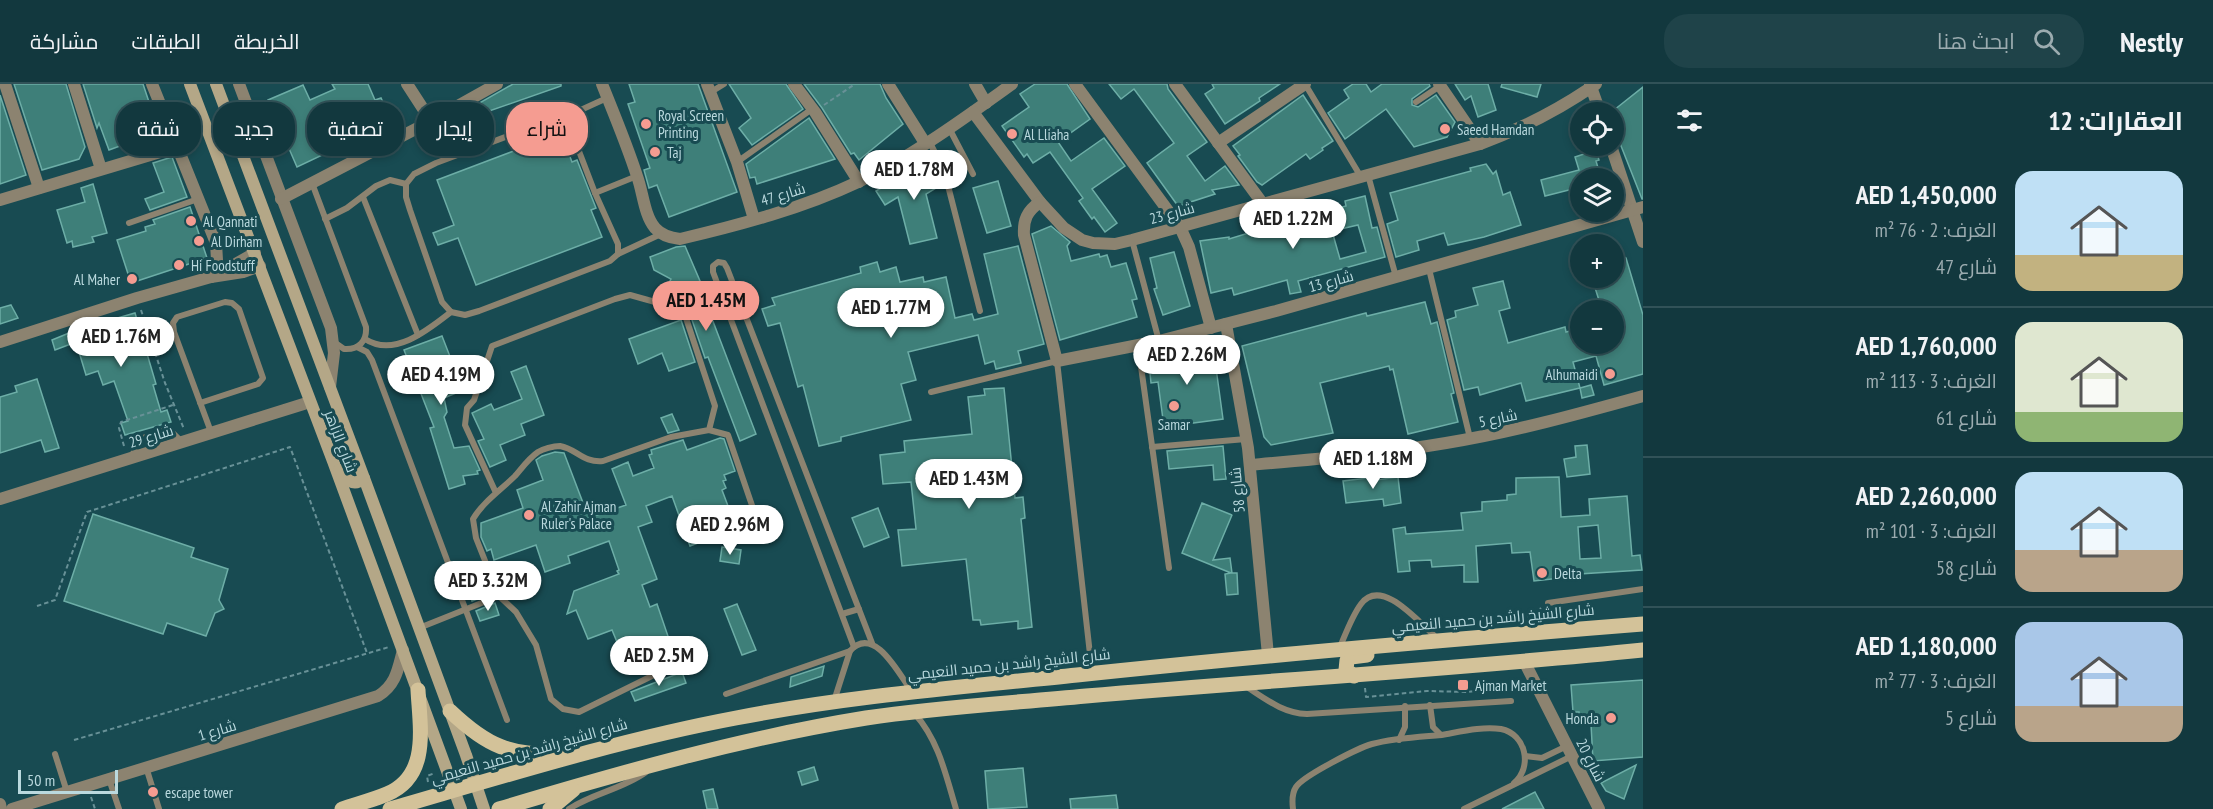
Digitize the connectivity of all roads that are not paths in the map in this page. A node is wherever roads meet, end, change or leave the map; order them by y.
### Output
1 (5, 84) edge
2 (74, 84) edge
3 (152, 84) edge
4 (190, 84) edge
5 (216, 84) edge
6 (239, 84) edge
7 (407, 84) edge
8 (497, 84) edge
9 (602, 84) edge
10 (724, 84) edge
11 (888, 84) edge
12 (975, 84) edge
13 (1012, 84) edge
14 (1075, 84) edge
15 (1175, 84) edge
16 (1305, 84) edge
17 (797, 85) edge
18 (1440, 85) edge
19 (1593, 85) edge
20 (708, 88) edge
21 (607, 98) junction
22 (159, 102) edge
23 (419, 102) edge
24 (465, 102) edge
25 (1416, 102) dead end
26 (1597, 102) edge
27 (986, 103) junction
28 (588, 107) edge
29 (813, 110) junction
30 (972, 112) junction
31 (949, 128) junction
32 (416, 129) edge
33 (506, 136) edge
34 (927, 142) junction
35 (213, 143) edge
36 (1218, 143) junction
37 (1480, 144) junction
38 (146, 156) edge
39 (181, 156) edge
40 (218, 156) edge
41 (236, 156) edge
42 (581, 156) edge
43 (1615, 156) edge
44 (737, 162) junction
45 (101, 169) junction
46 (249, 174) junction
47 (973, 174) dead end
48 (637, 176) junction
49 (1364, 176) junction
50 (859, 182) junction
51 (312, 183) junction
52 (406, 184) junction
53 (39, 188) junction
54 (595, 193) junction
55 (363, 197) junction
56 (198, 199) junction
57 (281, 199) junction
58 (0, 200) edge
59 (1040, 202) junction
60 (1263, 204) junction
61 (1638, 209) edge
62 (325, 219) junction
63 (754, 219) junction
64 (129, 223) dead end
65 (1180, 227) junction
66 (662, 234) junction
67 (1132, 240) junction
68 (1643, 242) edge
69 (255, 253) junction
70 (618, 254) junction
71 (260, 266) junction
72 (1429, 268) junction
73 (213, 277) junction
74 (1396, 278) junction
75 (732, 282) junction
76 (719, 287) junction
77 (980, 311) dead end
78 (451, 312) junction
79 (1226, 324) junction
80 (1211, 328) junction
81 (417, 335) junction
82 (365, 339) junction
83 (1159, 341) junction
84 (0, 342) edge
85 (333, 342) junction
86 (1138, 345) junction
87 (357, 347) junction
88 (1058, 361) junction
89 (330, 387) junction
90 (931, 392) dead end
91 (1643, 396) edge
92 (310, 402) junction
93 (200, 403) junction
94 (709, 430) junction
95 (211, 433) junction
96 (1246, 439) junction
97 (1471, 439) junction
98 (1152, 447) junction
99 (333, 461) junction
100 (1250, 465) junction
101 (364, 478) junction
102 (496, 493) junction
103 (0, 499) edge
104 (758, 523) dead end
105 (1169, 568) dead end
106 (1643, 589) edge
107 (499, 596) junction
108 (1548, 603) dead end
109 (466, 609) junction
110 (859, 609) junction
111 (842, 614) junction
112 (1643, 624) edge
113 (420, 627) junction
114 (1446, 640) junction
115 (872, 643) junction
116 (1643, 643) edge
117 (402, 647) junction
118 (852, 649) junction
119 (1339, 649) junction
120 (1643, 650) edge
121 (1268, 655) junction
122 (1589, 656) junction
123 (1524, 661) junction
124 (662, 671) dead end
125 (1092, 673) junction
126 (1359, 676) junction
127 (1241, 682) junction
128 (418, 690) junction
129 (912, 692) junction
130 (726, 694) dead end
131 (1511, 700) dead end
132 (834, 702) junction
133 (1430, 705) junction
134 (1405, 706) junction
135 (450, 711) junction
136 (912, 711) junction
137 (507, 720) dead end
138 (1441, 735) junction
139 (1399, 740) junction
140 (1570, 751) junction
141 (55, 754) dead end
142 (1525, 756) junction
143 (577, 757) junction
144 (655, 765) junction
145 (146, 768) junction
146 (109, 779) junction
147 (1514, 783) junction
148 (476, 785) junction
149 (577, 786) junction
150 (454, 790) junction
151 (67, 792) junction
152 (0, 804) edge
153 (2, 809) edge
154 (12, 809) edge
155 (119, 809) edge
156 (159, 809) edge
157 (342, 809) edge
158 (390, 809) edge
159 (461, 809) edge
160 (484, 809) edge
161 (499, 809) edge
162 (550, 809) edge
163 (569, 809) edge
164 (956, 809) edge
165 (1293, 809) edge
166 (1464, 809) edge
167 (1599, 809) edge

1 - 53 street
2 - 45 street
3 - 22 street
4 - 35 main road, شارع الزاهر
5 - 46 main road, شارع الزاهر
6 - 57 street
7 - 23 street
8 - 24 street
9 - 21 street
10 - 20 lane
11 - 34 street
12 - 27 street
13 - 27 street, شارع 47
14 - 65 street
15 - 36 street
16 - 36 street
16 - 49 lane
17 - 29 street
18 - 25 lane
18 - 37 street
19 - 26 street
19 - 37 street, شارع 23
20 - 44 street
21 - 28 lane
21 - 48 street
27 - 30 street, شارع 47
29 - 44 lane
29 - 50 street
30 - 31 street, شارع 47
30 - 59 street, شارع 23
31 - 34 street, شارع 47
31 - 47 lane
32 - 51 street
33 - 52 lane
34 - 50 street, شارع 47
34 - 77 lane
36 - 60 street
37 - 49 street, شارع 23
38 - 45 street
39 - 56 street
40 - 69 main road, شارع الزاهر
41 - 46 main road
42 - 54 lane
43 - 61 street
44 - 63 street
45 - 53 street
46 - 89 main road, شارع الزاهر
48 - 54 lane
48 - 66 street
49 - 60 street, شارع 23
49 - 74 lane
50 - 63 street, شارع 47
51 - 57 street
51 - 62 lane
52 - 55 lane
52 - 78 lane
53 - 58 street
54 - 70 lane
55 - 62 lane
55 - 81 lane
56 - 64 lane
56 - 73 street
57 - 85 street
59 - 67 street, شارع 23
59 - 88 street
60 - 65 street, شارع 23
61 - 68 street
61 - 72 street, شارع 13
62 - 82 lane
63 - 66 street, شارع 47
65 - 67 street, شارع 23
65 - 80 street
66 - 70 lane
67 - 83 lane
69 - 71 main road, شارع الزاهر
69 - 73 street
70 - 78 lane
71 - 73 street
71 - 92 main road, شارع الزاهر
72 - 74 street, شارع 13
72 - 97 lane
73 - 84 street
74 - 79 street, شارع 13
75 - 76 lane
75 - 76 lane
75 - 110 lane
76 - 111 lane
78 - 81 lane
79 - 80 street, شارع 13
79 - 96 street, شارع 58
80 - 83 street, شارع 13
81 - 82 lane
82 - 87 lane
83 - 86 street, شارع 13
85 - 87 lane
85 - 89 street
86 - 88 street, شارع 13
86 - 98 lane
87 - 109 lane
88 - 90 lane
88 - 125 lane
89 - 101 main road, شارع الزاهر
91 - 97 street, شارع 5
92 - 95 street, شارع 29
92 - 99 main road, شارع الزاهر
93 - 93 lane
93 - 95 lane
94 - 102 lane
94 - 102 lane
94 - 104 lane
95 - 103 street, شارع 29
96 - 98 lane
96 - 100 street, شارع 58
97 - 100 street, شارع 5
98 - 105 lane
99 - 101 main road
99 - 117 main road, شارع الزاهر
100 - 121 street, شارع 58
101 - 113 main road, شارع الزاهر
102 - 107 lane
106 - 108 lane
107 - 109 lane
107 - 124 lane
109 - 113 lane
109 - 137 lane
110 - 111 lane
110 - 115 lane
111 - 118 lane
112 - 114 main road, شارع الشيخ راشد بن حميد النعيمي
113 - 135 main road, شارع الزاهر
114 - 119 main road, شارع الشيخ راشد بن حميد النعيمي
114 - 119 lane
114 - 126 main road
115 - 118 lane
115 - 129 lane
116 - 122 main road
117 - 128 main road, شارع الزاهر
117 - 145 street, شارع 1
118 - 130 lane
118 - 132 lane
119 - 121 main road, شارع الشيخ راشد بن حميد النعيمي
120 - 122 main road
121 - 125 main road, شارع الشيخ راشد بن حميد النعيمي
122 - 123 main road
123 - 126 main road
123 - 140 street, شارع 20
125 - 129 main road, شارع الشيخ راشد بن حميد النعيمي
126 - 127 main road
127 - 134 lane
127 - 136 main road
128 - 150 main road, شارع الزاهر
128 - 157 main road
129 - 132 main road, شارع الشيخ راشد بن حميد النعيمي
131 - 133 lane
132 - 143 main road, شارع الشيخ راشد بن حميد النعيمي
133 - 134 lane
133 - 138 lane
134 - 139 lane
135 - 143 main road
135 - 148 main road, شارع الزاهر
136 - 144 main road
136 - 164 lane
138 - 139 lane
138 - 142 lane
139 - 165 lane
140 - 142 lane
140 - 147 lane
140 - 167 street, شارع 20
141 - 151 lane
142 - 147 lane
143 - 148 main road, شارع الشيخ راشد بن حميد النعيمي
144 - 149 main road
144 - 163 lane
145 - 146 street, شارع 1
145 - 156 lane
146 - 151 street, شارع 1
146 - 155 lane
147 - 166 lane
148 - 150 main road, شارع الشيخ راشد بن حميد النعيمي
148 - 160 main road, شارع الزاهر
149 - 161 main road
149 - 162 main road
150 - 158 main road, شارع الشيخ راشد بن حميد النعيمي
150 - 159 main road, شارع الزاهر
151 - 154 street, شارع 1
152 - 153 street

